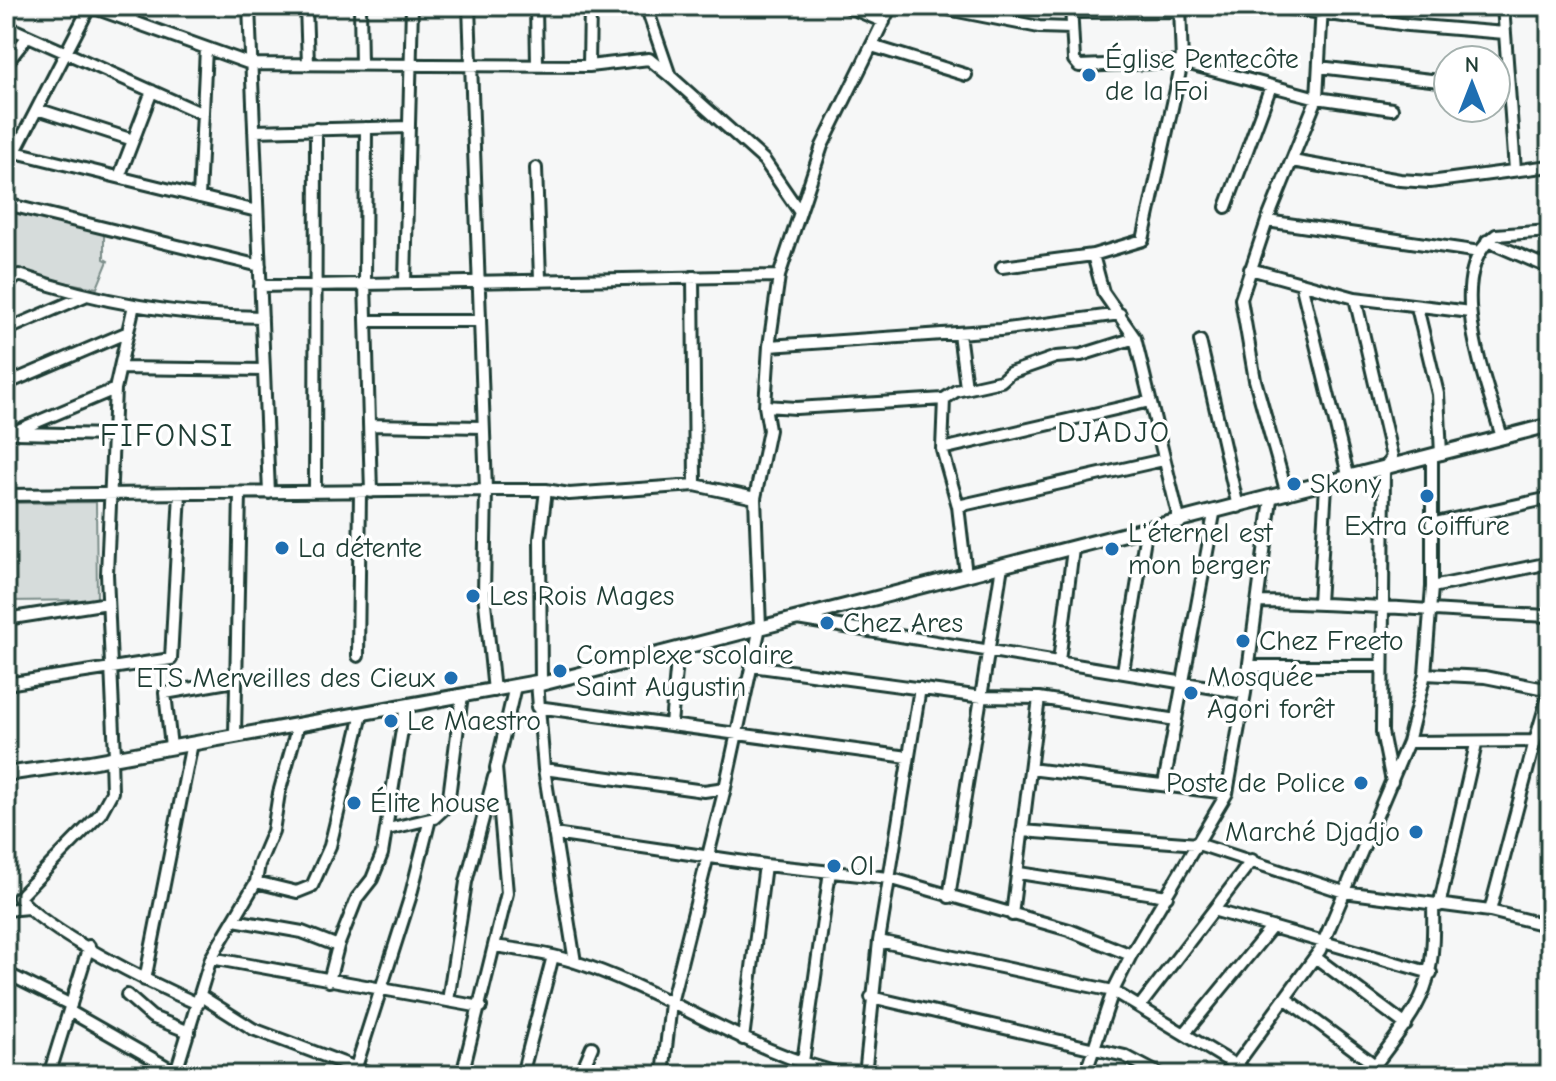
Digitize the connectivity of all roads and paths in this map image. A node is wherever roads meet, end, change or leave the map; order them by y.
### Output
1 (89, 6) edge
2 (136, 6) edge
3 (249, 6) edge
4 (306, 6) edge
5 (360, 6) edge
6 (412, 6) edge
7 (469, 6) edge
8 (536, 6) edge
9 (590, 6) edge
10 (846, 6) edge
11 (891, 6) edge
12 (932, 6) edge
13 (1072, 6) edge
14 (1272, 6) edge
15 (1503, 6) edge
16 (648, 8) edge
17 (1179, 8) edge
18 (1322, 10) edge
19 (131, 21) junction
20 (884, 22) junction
21 (6, 26) edge
22 (1072, 28) junction
23 (1505, 33) junction
24 (28, 36) junction
25 (657, 41) junction
26 (1506, 44) edge
27 (872, 46) junction
28 (66, 53) junction
29 (206, 53) junction
30 (649, 59) junction
31 (1182, 62) junction
32 (6, 64) edge
33 (251, 64) junction
34 (308, 64) junction
35 (361, 64) junction
36 (411, 64) junction
37 (471, 64) junction
38 (537, 64) junction
39 (589, 66) junction
40 (1319, 67) junction
41 (966, 75) dead end
42 (670, 76) junction
43 (1432, 80) edge
44 (1271, 86) junction
45 (152, 91) junction
46 (1317, 98) junction
47 (37, 109) junction
48 (1392, 109) dead end
49 (203, 114) junction
50 (1511, 124) edge
51 (409, 127) junction
52 (366, 128) junction
53 (316, 129) junction
54 (254, 131) junction
55 (133, 140) junction
56 (15, 152) junction
57 (1292, 161) junction
58 (1550, 166) edge
59 (536, 168) dead end
60 (6, 169) edge
61 (1515, 170) junction
62 (119, 177) junction
63 (199, 197) junction
64 (6, 204) edge
65 (1226, 207) dead end
66 (257, 211) junction
67 (799, 211) junction
68 (1267, 221) junction
69 (1550, 231) edge
70 (1487, 241) junction
71 (1480, 252) junction
72 (1093, 255) junction
73 (260, 266) junction
74 (1002, 267) dead end
75 (1550, 268) edge
76 (1250, 269) junction
77 (779, 276) junction
78 (693, 277) junction
79 (540, 278) junction
80 (477, 280) junction
81 (405, 282) junction
82 (365, 283) junction
83 (1301, 283) junction
84 (315, 284) junction
85 (6, 285) edge
86 (260, 286) junction
87 (85, 296) junction
88 (1355, 298) junction
89 (134, 305) junction
90 (1417, 307) junction
91 (1470, 312) junction
92 (1120, 314) junction
93 (262, 317) junction
94 (366, 321) junction
95 (478, 321) junction
96 (6, 330) edge
97 (128, 332) junction
98 (959, 333) junction
99 (1135, 338) junction
100 (1200, 341) dead end
101 (769, 346) junction
102 (120, 368) junction
103 (264, 370) junction
104 (6, 384) edge
105 (966, 387) junction
106 (115, 389) junction
107 (944, 399) junction
108 (1150, 401) junction
109 (765, 406) junction
110 (369, 425) junction
111 (1550, 425) edge
112 (483, 427) junction
113 (8, 433) edge
114 (114, 435) junction
115 (1502, 438) junction
116 (942, 449) junction
117 (1436, 456) junction
118 (1163, 460) junction
119 (1384, 469) junction
120 (1349, 479) junction
121 (695, 485) junction
122 (1326, 485) junction
123 (486, 490) junction
124 (546, 490) junction
125 (315, 492) junction
126 (365, 492) junction
127 (180, 493) junction
128 (240, 493) junction
129 (269, 493) junction
130 (112, 494) junction
131 (1287, 494) junction
132 (6, 495) edge
133 (755, 498) junction
134 (1550, 498) edge
135 (1271, 499) junction
136 (958, 506) junction
137 (1238, 507) junction
138 (1214, 514) junction
139 (1180, 523) junction
140 (1431, 524) junction
141 (1146, 532) junction
142 (1073, 549) junction
143 (1550, 563) edge
144 (1002, 566) junction
145 (966, 575) junction
146 (1432, 587) junction
147 (1257, 602) junction
148 (108, 603) junction
149 (1319, 603) junction
150 (1383, 605) junction
151 (1429, 611) junction
152 (1550, 616) edge
153 (791, 618) junction
154 (6, 619) edge
155 (760, 627) junction
156 (678, 650) junction
157 (988, 651) junction
158 (358, 656) dead end
159 (1059, 661) junction
160 (752, 666) junction
161 (1249, 666) junction
162 (1381, 666) junction
163 (111, 668) junction
164 (1123, 671) junction
165 (1425, 674) junction
166 (234, 681) junction
167 (1183, 681) junction
168 (539, 683) junction
169 (6, 684) edge
170 (515, 686) junction
171 (920, 688) junction
172 (1550, 690) edge
173 (494, 691) junction
174 (1245, 693) junction
175 (462, 695) junction
176 (982, 697) junction
177 (1039, 698) junction
178 (406, 705) junction
179 (537, 707) junction
180 (362, 714) junction
181 (1176, 720) junction
182 (671, 724) junction
183 (298, 725) junction
184 (737, 733) junction
185 (235, 735) junction
186 (1535, 741) junction
187 (1408, 742) junction
188 (192, 743) junction
189 (1476, 744) junction
190 (171, 747) junction
191 (113, 757) junction
192 (908, 757) junction
193 (496, 768) junction
194 (544, 769) junction
195 (1030, 769) junction
196 (6, 774) edge
197 (1392, 782) junction
198 (1164, 784) junction
199 (725, 788) junction
200 (1227, 793) junction
201 (430, 819) junction
202 (388, 829) junction
203 (1022, 831) junction
204 (554, 834) junction
205 (1198, 844) junction
206 (708, 856) junction
207 (1252, 860) junction
208 (765, 865) junction
209 (830, 871) junction
210 (1019, 873) junction
211 (889, 878) junction
212 (256, 882) junction
213 (1344, 892) junction
214 (1167, 896) junction
215 (949, 897) junction
216 (1436, 906) junction
217 (28, 908) junction
218 (6, 910) edge
219 (1216, 911) junction
220 (1490, 911) junction
221 (1012, 915) junction
222 (234, 920) junction
223 (1550, 926) edge
224 (1272, 927) junction
225 (879, 941) junction
226 (1324, 942) junction
227 (89, 946) junction
228 (338, 946) junction
229 (495, 946) junction
230 (1131, 955) junction
231 (553, 956) junction
232 (1315, 957) junction
233 (211, 958) junction
234 (575, 962) junction
235 (6, 973) edge
236 (1431, 973) junction
237 (145, 980) junction
238 (329, 981) junction
239 (382, 990) junction
240 (1113, 991) junction
241 (127, 995) dead end
242 (871, 997) junction
243 (1285, 998) junction
244 (199, 1000) junction
245 (448, 1001) junction
246 (671, 1003) junction
247 (1140, 1006) junction
248 (481, 1007) junction
249 (70, 1008) junction
250 (1406, 1025) junction
251 (189, 1032) junction
252 (1185, 1033) junction
253 (743, 1039) junction
254 (592, 1047) dead end
255 (1092, 1048) junction
256 (1375, 1065) junction
257 (356, 1067) junction
258 (809, 1068) edge
259 (1233, 1070) edge
260 (175, 1073) edge
261 (1157, 1074) edge
262 (49, 1075) edge
263 (201, 1075) edge
264 (375, 1075) edge
265 (462, 1075) edge
266 (522, 1075) edge
267 (580, 1075) edge
268 (663, 1075) edge
269 (848, 1075) edge
270 (865, 1075) edge
271 (1085, 1075) edge
272 (1252, 1075) edge
273 (1366, 1075) edge

1 - 19 street
1 - 28 street
2 - 19 street
3 - 33 street
4 - 34 street
5 - 35 street
6 - 36 street
7 - 37 street
8 - 38 street
9 - 39 street
10 - 20 street
11 - 20 street
12 - 22 street
13 - 17 street
13 - 22 street
14 - 18 street
15 - 23 street
16 - 25 street
17 - 31 street
18 - 23 street
18 - 40 street
19 - 29 street
20 - 27 street
21 - 24 street
22 - 31 street
23 - 26 street
24 - 28 street
24 - 32 street
25 - 30 street
25 - 42 street
27 - 41 street
27 - 67 street
28 - 45 street
28 - 47 street
29 - 33 street
29 - 49 street
30 - 39 street
30 - 42 street
31 - 44 street
31 - 72 street
33 - 34 street
33 - 54 street
34 - 35 street
35 - 36 street
36 - 37 street
36 - 51 street
37 - 38 street
37 - 80 street
38 - 39 street
40 - 43 street
40 - 46 street
42 - 67 street
44 - 46 street
44 - 65 street
45 - 49 street
45 - 55 street
46 - 48 street
46 - 57 street
47 - 55 street
47 - 56 street
49 - 63 street
50 - 61 street
51 - 52 street
51 - 81 street
52 - 53 street
52 - 82 street
53 - 54 street
53 - 84 street
54 - 66 street
55 - 62 street
56 - 60 street
56 - 62 street
57 - 61 street
57 - 68 street
58 - 61 street
59 - 79 street
62 - 63 street
63 - 66 street
64 - 73 street
66 - 73 street
67 - 77 street
68 - 71 street
68 - 76 street
69 - 70 street
70 - 71 street
70 - 75 street
71 - 91 street
72 - 74 street
72 - 92 street
73 - 86 street
76 - 83 street
76 - 131 street
77 - 78 street
77 - 101 street
78 - 79 street
78 - 121 street
79 - 80 street
80 - 81 street
80 - 95 street
81 - 82 street
82 - 84 street
82 - 94 street
83 - 88 street
83 - 120 street
84 - 86 street
84 - 125 street
85 - 87 street
86 - 93 street
87 - 89 street
87 - 96 street
88 - 90 street
88 - 119 street
89 - 93 street
89 - 97 street
90 - 91 street
90 - 117 street
91 - 115 street
92 - 98 street
92 - 99 street
93 - 103 street
94 - 95 street
94 - 110 street
95 - 112 street
97 - 102 street
97 - 104 street
98 - 101 street
98 - 105 street
99 - 105 street
99 - 108 street
100 - 137 street
101 - 109 street
102 - 103 street
102 - 106 street
103 - 129 street
105 - 107 street
106 - 113 street
106 - 114 street
107 - 109 street
107 - 116 street
108 - 116 street
108 - 118 street
109 - 133 street
110 - 112 street
110 - 126 street
111 - 115 main road
112 - 123 street
113 - 114 street
114 - 130 street
115 - 117 main road
116 - 136 street
117 - 119 main road
117 - 140 street
118 - 136 street
118 - 139 street
119 - 120 main road
119 - 150 street
120 - 122 main road
121 - 124 street
121 - 133 street
122 - 131 main road
122 - 149 street
123 - 124 street
123 - 126 street
123 - 173 street
124 - 168 street
125 - 126 street
125 - 129 street
126 - 158 street
127 - 128 street
127 - 130 street
127 - 163 street
128 - 129 street
128 - 166 street
130 - 132 street
130 - 148 street
131 - 135 main road
133 - 155 street
134 - 140 street
135 - 137 main road
135 - 147 street
136 - 145 street
137 - 138 main road
138 - 139 main road
138 - 167 street
139 - 141 main road
140 - 146 street
141 - 142 main road
141 - 164 street
142 - 144 main road
142 - 159 street
143 - 146 street
144 - 145 main road
144 - 157 street
145 - 153 main road
146 - 151 street
147 - 149 street
147 - 161 street
148 - 154 street
148 - 163 street
149 - 150 street
150 - 151 street
150 - 162 street
151 - 152 street
151 - 165 street
153 - 155 main road
153 - 157 street
155 - 156 main road
155 - 160 street
156 - 168 main road
156 - 182 street
157 - 159 street
157 - 176 street
159 - 164 street
160 - 171 street
160 - 184 street
161 - 162 street
161 - 174 street
162 - 197 street
163 - 169 street
163 - 191 street
164 - 167 street
165 - 172 street
165 - 187 street
166 - 185 street
166 - 190 street
167 - 174 street
167 - 181 street
168 - 170 main road
168 - 179 street
170 - 173 main road
170 - 193 street
171 - 176 street
171 - 192 street
172 - 186 street
173 - 175 main road
174 - 200 street
175 - 178 main road
175 - 201 street
176 - 177 street
176 - 215 street
177 - 181 street
177 - 195 street
178 - 180 main road
178 - 202 street
179 - 182 street
179 - 194 street
180 - 183 main road
180 - 212 street
181 - 198 street
182 - 184 street
183 - 185 main road
183 - 212 street
184 - 192 street
184 - 199 street
185 - 188 main road
186 - 189 street
186 - 220 street
187 - 189 street
187 - 197 street
188 - 190 main road
188 - 237 street
189 - 216 street
190 - 191 main road
191 - 196 main road
191 - 217 street
192 - 211 street
193 - 229 street
193 - 245 street
194 - 199 street
194 - 204 street
195 - 198 street
195 - 203 street
197 - 213 street
198 - 200 street
199 - 206 street
200 - 205 street
201 - 202 street
201 - 239 street
202 - 228 street
203 - 205 street
203 - 210 street
204 - 206 street
204 - 234 street
205 - 207 street
205 - 214 street
206 - 208 street
206 - 246 street
207 - 213 street
207 - 219 street
208 - 209 street
208 - 253 street
209 - 211 street
209 - 258 street
210 - 214 street
210 - 221 street
211 - 215 street
211 - 225 street
212 - 222 street
213 - 216 street
213 - 226 street
214 - 230 street
215 - 221 street
216 - 220 street
216 - 236 street
217 - 218 street
217 - 227 street
219 - 224 street
219 - 247 street
220 - 223 street
221 - 230 street
222 - 228 street
222 - 233 street
224 - 226 street
224 - 252 street
225 - 240 street
225 - 242 street
226 - 232 street
226 - 236 street
227 - 237 street
227 - 249 street
228 - 238 street
229 - 231 street
229 - 248 street
230 - 240 street
231 - 234 street
231 - 266 street
232 - 243 street
232 - 250 street
233 - 238 street
233 - 244 street
234 - 246 street
235 - 249 street
236 - 250 street
237 - 244 street
238 - 239 street
239 - 245 street
239 - 257 street
240 - 247 street
240 - 255 street
241 - 251 street
242 - 255 street
242 - 270 street
243 - 256 street
243 - 259 street
244 - 251 street
244 - 257 street
245 - 248 street
246 - 253 street
246 - 268 street
247 - 252 street
248 - 265 street
249 - 260 street
249 - 262 street
250 - 256 street
251 - 260 street
252 - 259 street
253 - 258 street
254 - 267 street
255 - 261 street
255 - 271 street
256 - 273 street
257 - 264 street
258 - 269 street
259 - 272 street
260 - 263 street

